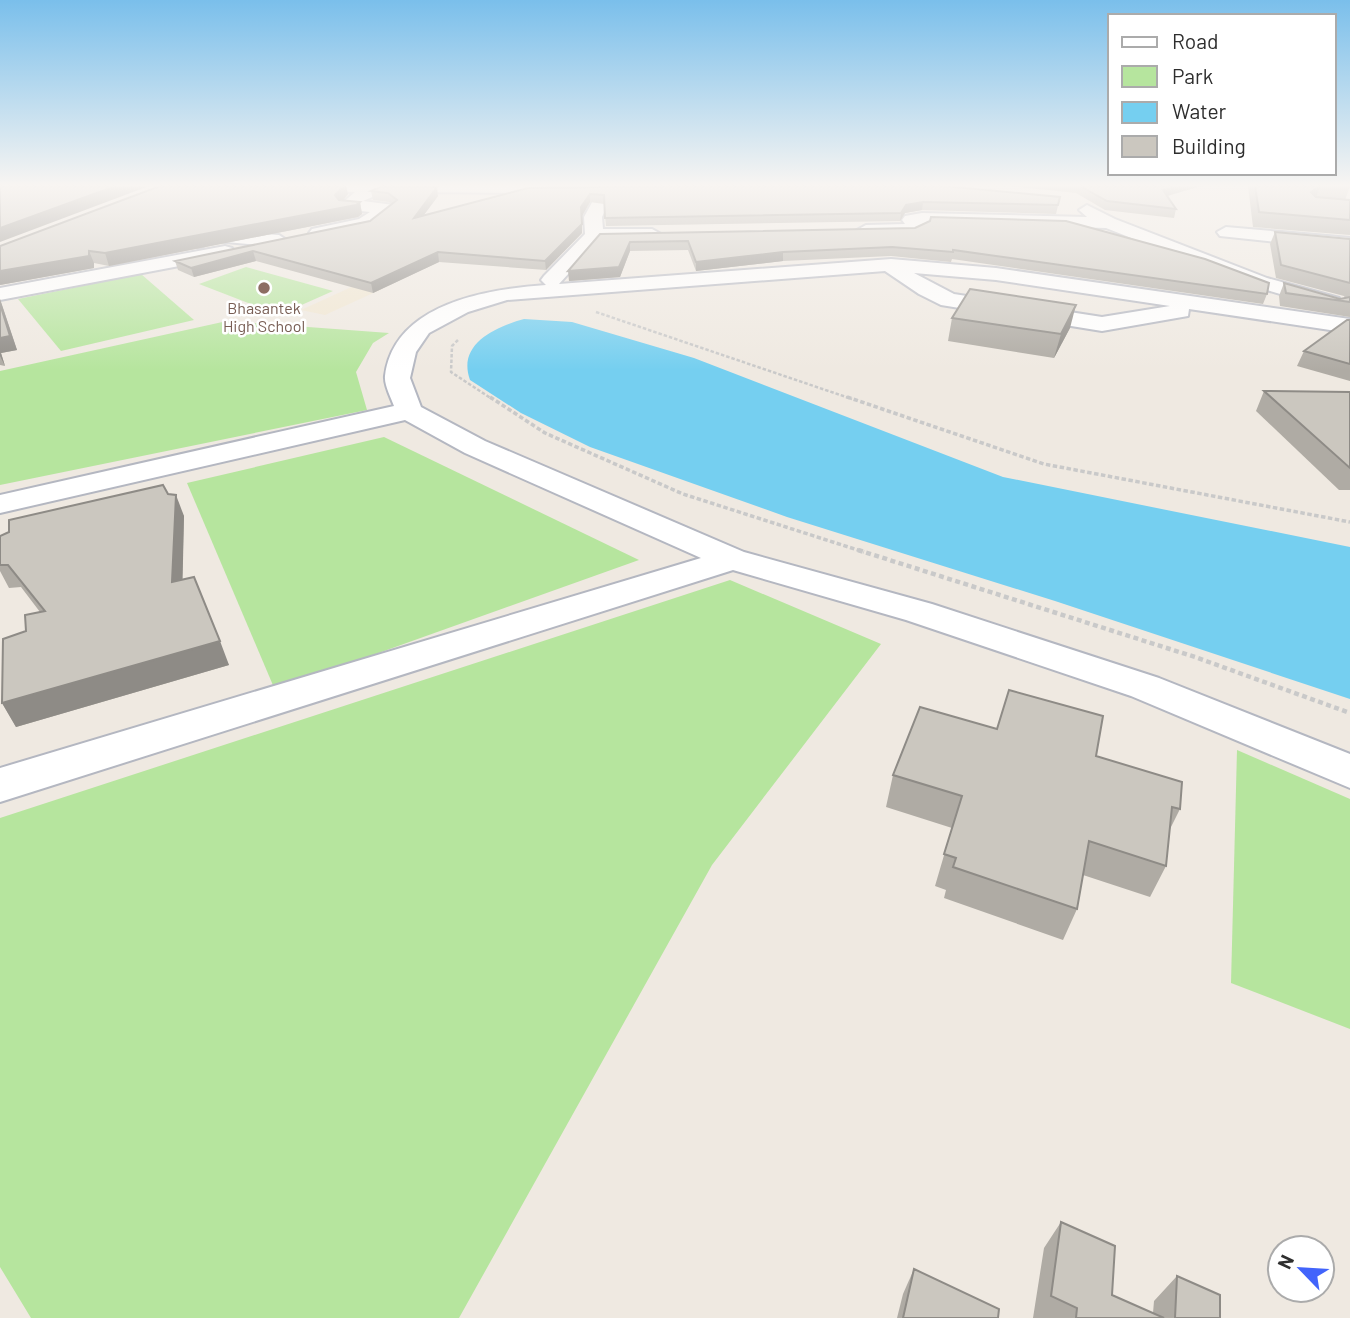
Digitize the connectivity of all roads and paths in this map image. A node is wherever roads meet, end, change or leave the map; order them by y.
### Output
1 (185, 248) edge
2 (245, 248) edge
3 (572, 248) edge
4 (1172, 248) edge
5 (178, 251) edge
6 (891, 265) junction
7 (551, 279) dead end
8 (0, 294) edge
9 (1209, 305) junction
10 (1350, 309) edge
11 (595, 312) dead end
12 (1350, 326) edge
13 (460, 338) dead end
14 (409, 411) junction
15 (0, 503) edge
16 (1350, 522) edge
17 (732, 559) junction
18 (1350, 713) edge
19 (1350, 772) edge
20 (0, 785) edge

1 - 5 street
2 - 8 street
3 - 7 street
4 - 10 street
6 - 9 street
6 - 9 street
6 - 14 street
9 - 12 street
11 - 16 path
13 - 18 path
14 - 15 street
14 - 17 street
17 - 19 street
17 - 20 street

